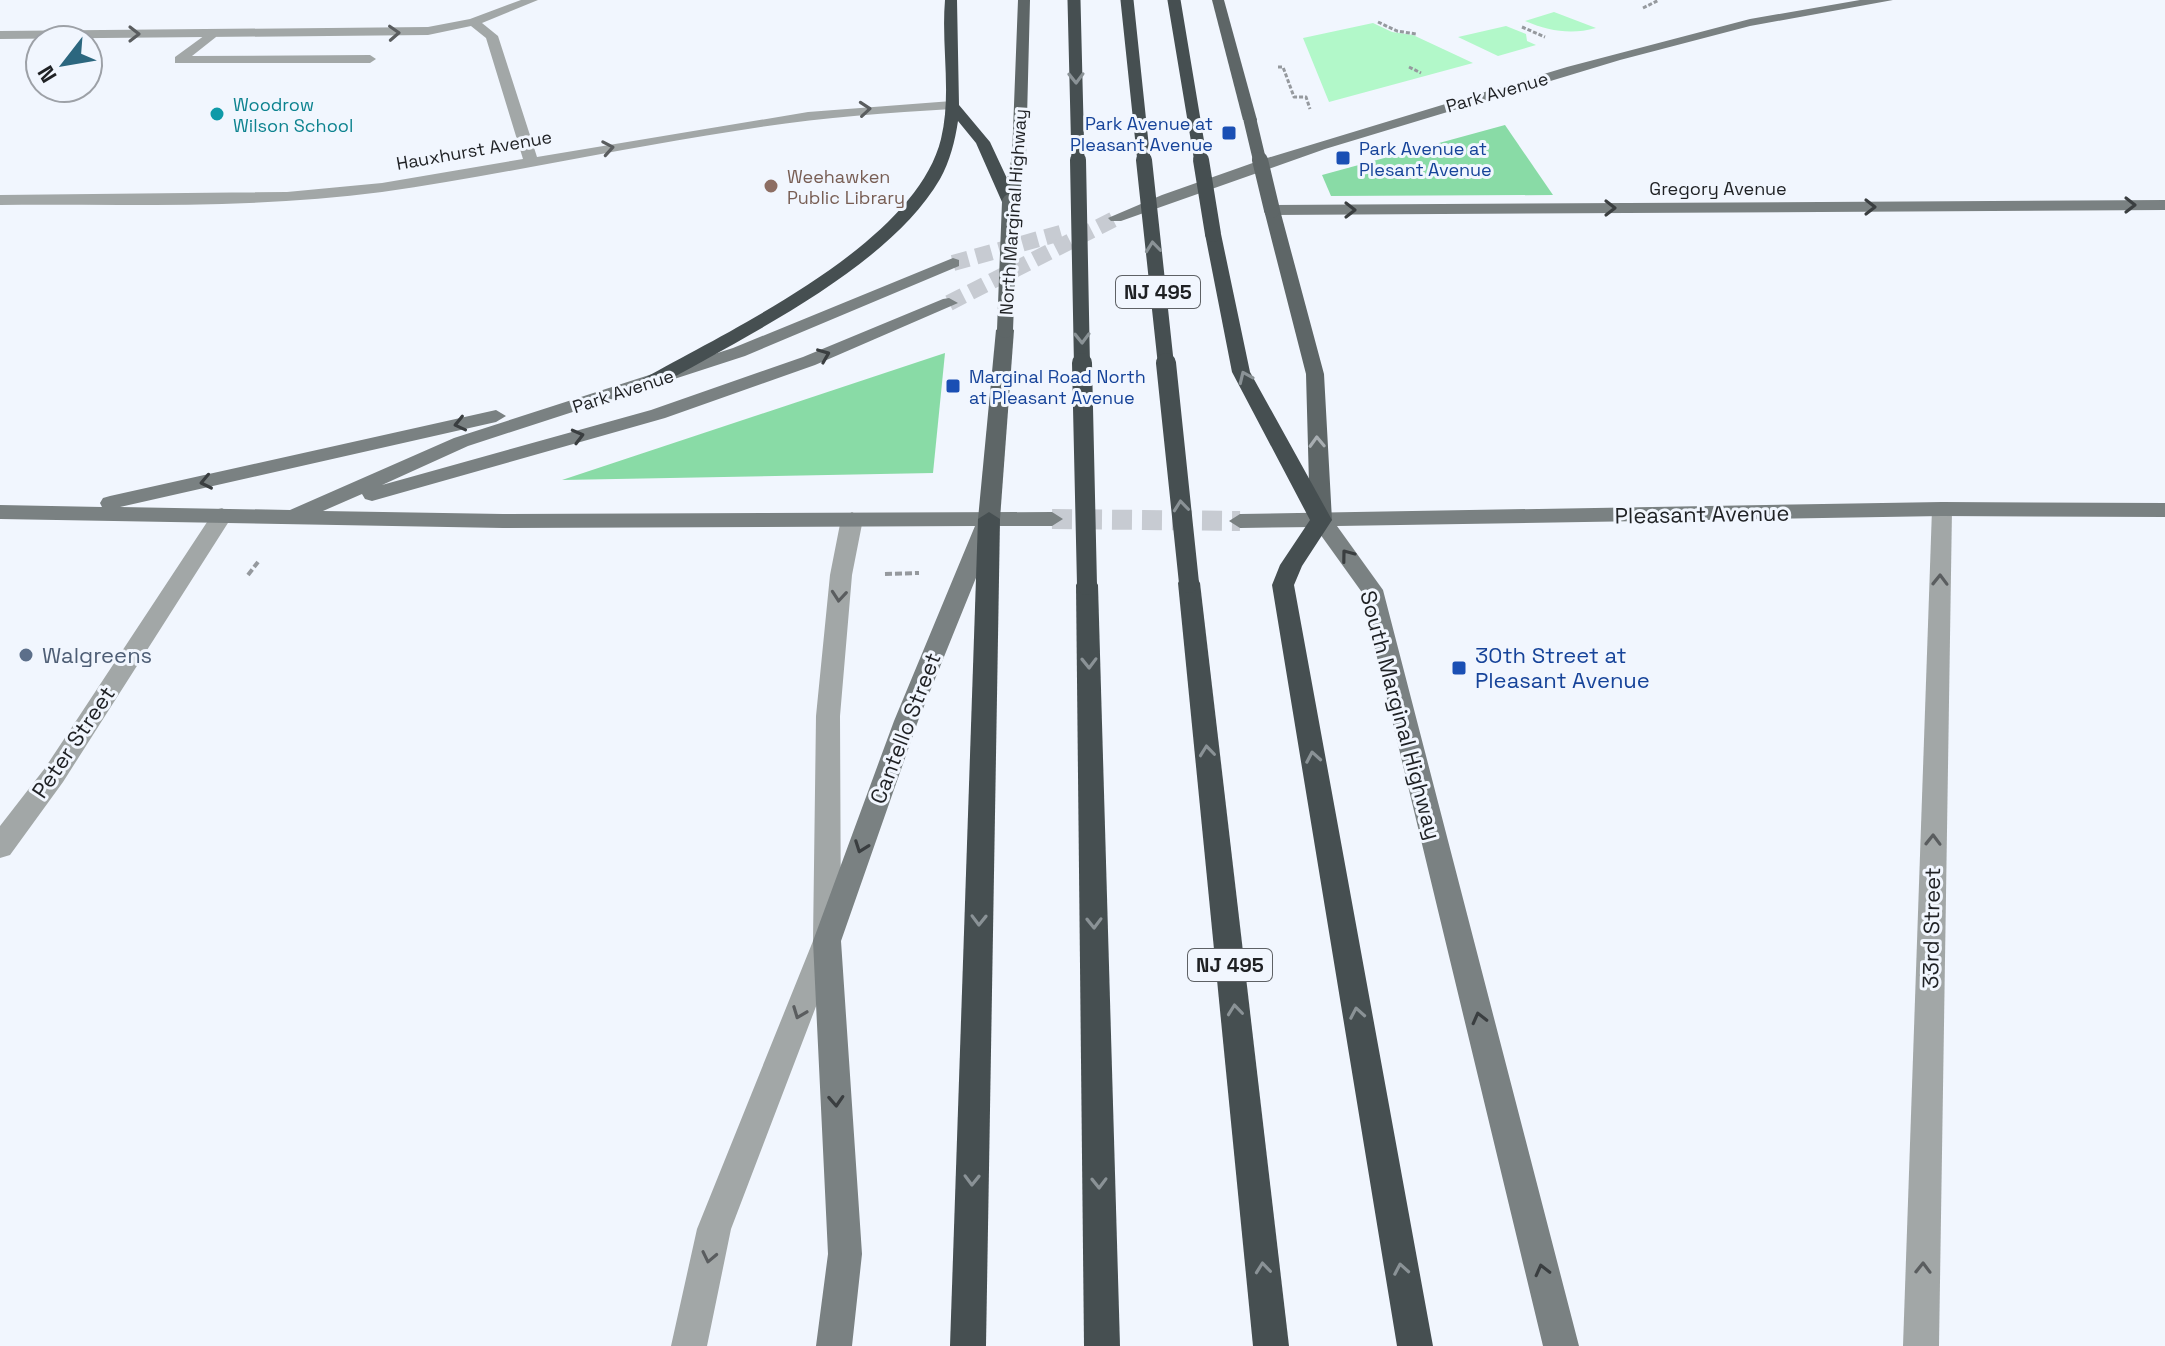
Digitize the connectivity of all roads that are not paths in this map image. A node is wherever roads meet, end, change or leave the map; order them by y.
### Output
1 (532, 0) edge
2 (951, 0) edge
3 (1024, 0) edge
4 (1074, 0) edge
5 (1127, 0) edge
6 (1174, 0) edge
7 (1218, 0) edge
8 (1887, 0) edge
9 (473, 22) junction
10 (212, 34) junction
11 (0, 35) edge
12 (370, 59) dead end
13 (952, 105) junction
14 (531, 161) junction
15 (0, 200) edge
16 (1010, 202) junction
17 (2165, 205) edge
18 (1272, 210) junction
19 (1116, 218) tunnel mouth
20 (953, 263) tunnel mouth
21 (949, 303) tunnel mouth
22 (646, 385) junction
23 (1942, 509) junction
24 (2165, 510) edge
25 (0, 512) edge
26 (69, 512) junction
27 (222, 515) junction
28 (292, 516) junction
29 (852, 519) junction
30 (989, 519) junction
31 (1052, 519) tunnel mouth
32 (1321, 520) junction
33 (1240, 521) tunnel mouth
34 (0, 847) edge
35 (827, 941) junction
36 (689, 1346) edge
37 (834, 1346) edge
38 (968, 1346) edge
39 (1102, 1346) edge
40 (1271, 1346) edge
41 (1415, 1346) edge
42 (1561, 1346) edge
43 (1921, 1346) edge

1 - 9 street
2 - 13 highway
3 - 16 main road, North Marginal Highway
4 -> 39 highway, bridge
40 -> 5 highway, NJ 495, bridge
32 -> 6 highway, bridge
7 - 18 main road, bridge
8 - 19 main road, Park Avenue
10 -> 9 street
9 - 14 street
11 -> 10 street
10 - 12 street
14 -> 13 street, Hauxhurst Avenue
13 - 16 highway
13 - 22 highway
14 - 15 street, Hauxhurst Avenue
16 - 30 main road, North Marginal Highway, bridge
18 -> 17 main road, Gregory Avenue
32 -> 18 main road
20 - 22 main road, Park Avenue
28 -> 21 main road, Park Avenue
22 -> 26 main road
22 - 28 main road, Park Avenue
23 - 24 main road, Pleasant Avenue
23 - 32 main road, Pleasant Avenue
43 -> 23 street, 33rd Street
25 - 26 main road, Park Avenue
26 - 27 main road, Park Avenue
27 - 28 main road, Park Avenue
27 - 34 street, Peter Street
28 - 29 main road, Park Avenue
29 - 30 main road, Park Avenue
29 -> 35 street, Cantello Street
30 - 31 main road
30 -> 35 main road, Cantello Street
30 -> 38 highway
32 - 33 main road, Pleasant Avenue
41 -> 32 highway
42 -> 32 main road, South Marginal Highway
35 -> 36 street, Cantello Street
35 -> 37 main road, Cantello Street

